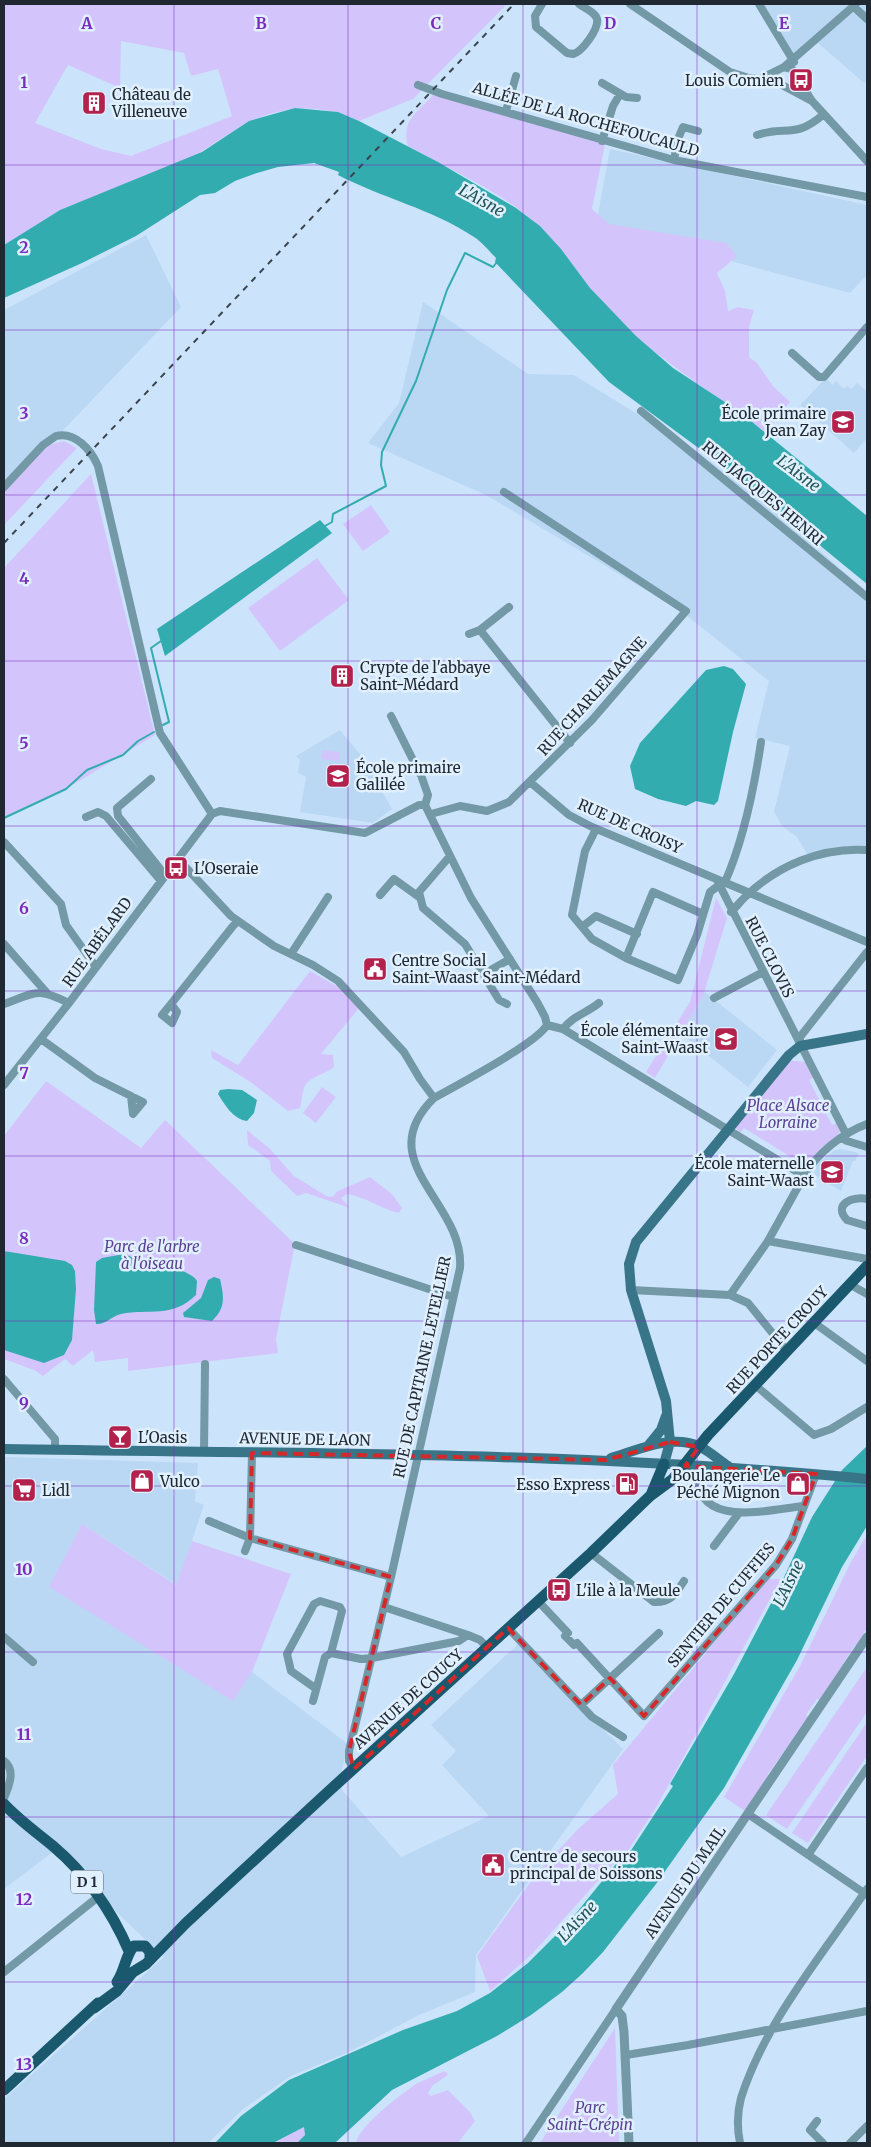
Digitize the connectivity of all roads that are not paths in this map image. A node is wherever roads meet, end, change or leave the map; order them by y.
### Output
1 (542, 4) edge
2 (578, 4) edge
3 (630, 4) edge
4 (759, 4) edge
5 (855, 5) edge
6 (867, 19) edge
7 (792, 59) junction
8 (781, 69) junction
9 (795, 74) junction
10 (516, 76) dead end
11 (761, 79) junction
12 (777, 81) junction
13 (602, 83) dead end
14 (418, 85) dead end
15 (787, 86) junction
16 (620, 94) junction
17 (637, 98) dead end
18 (812, 101) junction
19 (506, 111) junction
20 (824, 114) junction
21 (698, 131) dead end
22 (757, 135) dead end
23 (602, 141) junction
24 (674, 160) junction
25 (867, 161) edge
26 (867, 197) edge
27 (866, 331) edge
28 (792, 353) dead end
29 (641, 411) dead end
30 (4, 487) edge
31 (504, 492) dead end
32 (867, 597) edge
33 (509, 607) dead end
34 (480, 630) junction
35 (469, 634) dead end
36 (391, 716) dead end
37 (761, 742) dead end
38 (570, 743) junction
39 (151, 779) dead end
40 (530, 782) junction
41 (425, 805) junction
42 (212, 814) junction
43 (431, 814) junction
44 (86, 817) dead end
45 (596, 828) junction
46 (4, 842) edge
47 (867, 850) edge
48 (450, 856) junction
49 (178, 859) junction
50 (163, 878) junction
51 (720, 883) junction
52 (750, 893) junction
53 (380, 895) dead end
54 (419, 896) junction
55 (328, 897) dead end
56 (732, 912) junction
57 (704, 914) junction
58 (238, 921) junction
59 (582, 927) junction
60 (637, 933) junction
61 (867, 942) edge
62 (4, 944) edge
63 (867, 952) edge
64 (291, 954) junction
65 (510, 958) junction
66 (626, 958) junction
67 (96, 967) junction
68 (763, 972) junction
69 (484, 974) junction
70 (46, 992) junction
71 (714, 998) dead end
72 (69, 1003) junction
73 (599, 1003) dead end
74 (4, 1004) edge
75 (171, 1004) dead end
76 (507, 1004) dead end
77 (547, 1025) junction
78 (560, 1028) junction
79 (867, 1034) edge
80 (41, 1038) junction
81 (800, 1046) junction
82 (4, 1085) edge
83 (131, 1096) dead end
84 (434, 1098) junction
85 (867, 1124) edge
86 (727, 1129) junction
87 (844, 1136) junction
88 (867, 1147) edge
89 (804, 1176) junction
90 (867, 1199) edge
91 (867, 1226) edge
92 (768, 1241) junction
93 (296, 1245) dead end
94 (867, 1259) edge
95 (867, 1266) edge
96 (849, 1284) junction
97 (631, 1290) junction
98 (867, 1294) edge
99 (730, 1295) junction
100 (453, 1297) junction
101 (813, 1322) junction
102 (788, 1351) junction
103 (867, 1361) edge
104 (205, 1364) dead end
105 (4, 1379) edge
106 (755, 1385) junction
107 (867, 1408) edge
108 (667, 1416) junction
109 (670, 1442) junction
110 (648, 1447) junction
111 (699, 1447) junction
112 (4, 1449) edge
113 (55, 1450) junction
114 (204, 1452) junction
115 (252, 1453) junction
116 (418, 1455) junction
117 (606, 1460) junction
118 (646, 1463) junction
119 (664, 1464) junction
120 (685, 1466) junction
121 (697, 1466) junction
122 (729, 1466) junction
123 (818, 1474) junction
124 (657, 1479) junction
125 (867, 1479) edge
126 (650, 1496) junction
127 (804, 1506) junction
128 (740, 1513) junction
129 (209, 1521) dead end
130 (250, 1538) junction
131 (714, 1546) dead end
132 (245, 1551) dead end
133 (591, 1553) junction
134 (392, 1577) junction
135 (684, 1581) dead end
136 (538, 1601) junction
137 (384, 1607) junction
138 (508, 1628) junction
139 (659, 1633) dead end
140 (468, 1635) junction
141 (4, 1637) edge
142 (867, 1637) edge
143 (487, 1647) junction
144 (330, 1653) junction
145 (372, 1658) junction
146 (33, 1662) dead end
147 (610, 1678) junction
148 (316, 1688) junction
149 (313, 1701) dead end
150 (581, 1706) junction
151 (623, 1737) dead end
152 (4, 1761) edge
153 (867, 1768) edge
154 (354, 1769) junction
155 (5, 1794) edge
156 (4, 1804) edge
157 (748, 1814) junction
158 (52, 1846) junction
159 (808, 1855) junction
160 (866, 1892) edge
161 (98, 1897) junction
162 (186, 1923) junction
163 (135, 1950) junction
164 (150, 1959) junction
165 (140, 1967) junction
166 (4, 1972) edge
167 (94, 2008) junction
168 (616, 2009) junction
169 (867, 2011) edge
170 (771, 2029) junction
171 (626, 2055) junction
172 (4, 2090) edge
173 (818, 2121) dead end
174 (867, 2126) edge
175 (526, 2143) edge
176 (628, 2143) edge
177 (740, 2143) edge
178 (823, 2143) edge
179 (850, 2143) edge

1 - 2 street
3 - 11 street
4 - 7 street
5 - 6 street
5 - 7 street
7 - 8 street
7 - 9 street
8 - 9 street
8 - 11 street
8 - 12 street
9 - 15 street
9 - 18 street
10 - 19 street
11 - 12 street
12 - 15 street
13 - 16 street
14 - 19 street, ALLÉE DE LA ROCHEFOUCAULD
15 - 18 street
16 - 17 street
16 - 23 street
18 - 20 street
19 - 23 street, ALLÉE DE LA ROCHEFOUCAULD
20 - 22 street
20 - 25 street
21 - 24 street
23 - 24 street, ALLÉE DE LA ROCHEFOUCAULD
24 - 26 street, ALLÉE DE LA ROCHEFOUCAULD
27 - 28 street
29 - 32 street, RUE JACQUES HENRI
30 - 42 street
31 - 38 street, RUE CHARLEMAGNE
33 - 34 street
34 - 35 street
34 - 38 street
36 - 41 street
37 - 51 street
38 - 40 street, RUE CHARLEMAGNE
39 - 50 street
40 - 43 street, RUE CHARLEMAGNE
40 - 45 street, RUE DE CROISY
41 - 42 street
41 - 43 street
42 - 49 street, RUE ABÉLARD
43 - 48 street
44 - 50 street
45 - 51 street, RUE DE CROISY
45 - 59 street
46 - 67 street
47 - 52 street
48 - 54 street
48 - 65 street
49 - 50 street, RUE ABÉLARD
49 - 58 street
50 - 67 street, RUE ABÉLARD
51 - 52 street, RUE DE CROISY
51 - 56 street, RUE CLOVIS
51 - 57 street
52 - 56 street
52 - 61 street, RUE DE CROISY
53 - 54 street
54 - 69 street
55 - 64 street
56 - 68 street, RUE CLOVIS
57 - 60 street
57 - 66 street
58 - 64 street
58 - 75 street
59 - 60 street
59 - 66 street
60 - 66 street
62 - 70 street
63 - 81 street
64 - 84 street
65 - 69 street
65 - 77 street
67 - 72 street, RUE ABÉLARD
68 - 71 street
68 - 81 street, RUE CLOVIS
69 - 76 street
70 - 72 street
70 - 74 street
72 - 80 street, RUE ABÉLARD
73 - 78 street
77 - 78 street
77 - 84 street, RUE DE CAPITAINE LETELLIER
78 - 86 street
79 - 81 main road
80 - 82 street, RUE ABÉLARD
80 - 83 street
81 - 86 main road
81 - 87 street, RUE CLOVIS
84 - 100 street, RUE DE CAPITAINE LETELLIER
85 - 87 street
86 - 89 street
86 - 97 main road
87 - 88 street
87 - 89 street
89 - 92 street
90 - 91 street
92 - 94 street
92 - 99 street
93 - 100 street
95 - 96 main road, RUE PORTE CROUY
96 - 98 street
96 - 101 main road, RUE PORTE CROUY
97 - 99 street
97 - 108 main road
99 - 102 street
100 - 116 street, RUE DE CAPITAINE LETELLIER
101 - 102 main road, RUE PORTE CROUY
101 - 103 street
102 - 106 main road, RUE PORTE CROUY
104 - 114 street
105 - 113 street
106 - 107 street
106 - 111 main road, RUE PORTE CROUY
108 - 109 main road
108 - 110 main road
109 - 110 main road
109 - 111 main road
109 - 119 main road
110 - 117 main road
111 - 120 main road, RUE PORTE CROUY
111 - 122 main road
112 - 113 main road, AVENUE DE LAON
113 - 114 main road, AVENUE DE LAON
114 - 115 main road, AVENUE DE LAON
115 - 116 main road, AVENUE DE LAON
115 - 130 street
116 - 117 main road, AVENUE DE LAON
116 - 134 street, RUE DE CAPITAINE LETELLIER
117 - 118 main road, AVENUE DE LAON
118 - 119 main road, AVENUE DE LAON
118 - 124 main road
119 - 120 main road, AVENUE DE LAON
119 - 124 main road
120 - 121 main road, AVENUE DE LAON
120 - 126 main road, AVENUE DE COUCY
121 - 122 main road, AVENUE DE LAON
121 - 128 street
122 - 123 main road
123 - 125 main road
123 - 127 street, SENTIER DE CUFFIES
124 - 126 main road
126 - 133 main road, AVENUE DE COUCY
127 - 128 street
127 - 147 street, SENTIER DE CUFFIES
128 - 131 street
129 - 130 street
130 - 132 street
130 - 134 street
133 - 135 street
133 - 136 main road, AVENUE DE COUCY
134 - 137 street, RUE DE CAPITAINE LETELLIER
136 - 138 main road, AVENUE DE COUCY
136 - 147 street
137 - 140 street
137 - 145 street, RUE DE CAPITAINE LETELLIER
138 - 143 main road, AVENUE DE COUCY
138 - 150 street
139 - 147 street
140 - 143 street
140 - 145 street
141 - 146 street
142 - 157 street, AVENUE DU MAIL
143 - 154 main road, AVENUE DE COUCY
144 - 145 street
144 - 148 street
144 - 148 street
145 - 154 street, RUE DE CAPITAINE LETELLIER
147 - 150 street
148 - 149 street
150 - 151 street
152 - 155 street
153 - 159 street
154 - 162 main road, AVENUE DE COUCY
155 - 158 main road, D 1
156 - 158 main road, D 1
157 - 159 street
157 - 168 street, AVENUE DU MAIL
158 - 161 main road, D 1
159 - 160 street
160 - 170 street
161 - 163 main road, D 1
161 - 166 street
162 - 163 main road, AVENUE DE COUCY
162 - 164 main road, AVENUE DE COUCY
163 - 164 main road
163 - 165 main road
163 - 167 main road
164 - 165 main road, AVENUE DE COUCY
165 - 167 main road, AVENUE DE COUCY
167 - 172 main road
168 - 171 street
168 - 175 street, AVENUE DU MAIL
169 - 170 street
170 - 171 street
170 - 177 street
171 - 176 street
173 - 178 street
174 - 179 street

